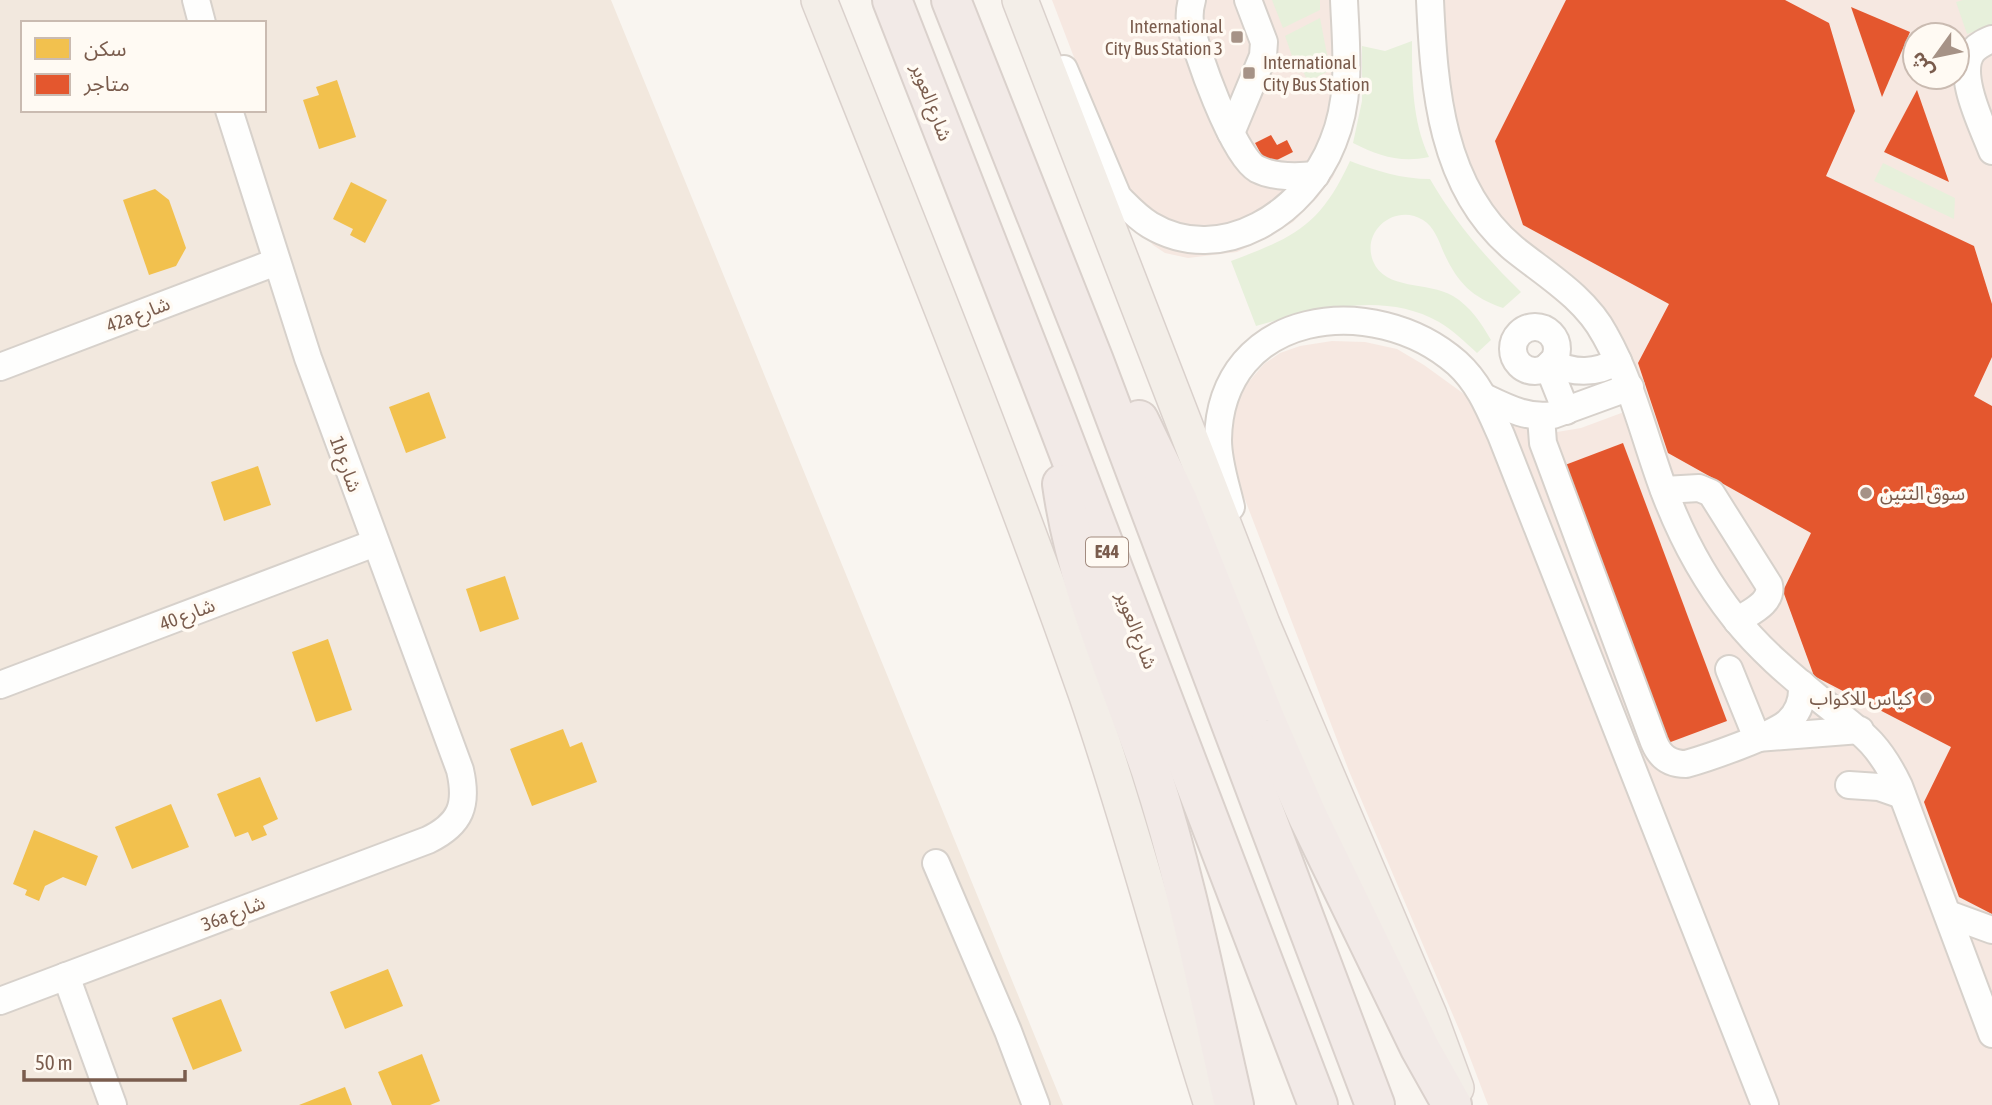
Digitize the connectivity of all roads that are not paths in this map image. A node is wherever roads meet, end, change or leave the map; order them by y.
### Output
1 (196, 0) edge
2 (819, 0) edge
3 (892, 0) edge
4 (951, 0) edge
5 (1020, 0) edge
6 (1027, 0) edge
7 (1192, 0) edge
8 (1248, 0) edge
9 (1344, 0) edge
10 (1430, 0) edge
11 (201, 21) edge
12 (1992, 39) edge
13 (230, 112) edge
14 (1231, 133) junction
15 (1992, 152) edge
16 (1316, 175) junction
17 (276, 262) junction
18 (1094, 361) junction
19 (1618, 361) junction
20 (0, 367) edge
21 (1582, 372) junction
22 (1630, 387) junction
23 (1485, 397) junction
24 (1593, 401) junction
25 (1553, 414) junction
26 (1057, 422) junction
27 (1664, 490) junction
28 (375, 543) junction
29 (1737, 621) junction
30 (1262, 624) junction
31 (1729, 669) dead end
32 (1801, 684) junction
33 (0, 685) edge
34 (1860, 730) junction
35 (1757, 738) junction
36 (1849, 785) dead end
37 (1902, 795) junction
38 (459, 815) joint
39 (936, 863) dead end
40 (1948, 914) junction
41 (1992, 930) edge
42 (66, 976) junction
43 (0, 1001) edge
44 (1992, 1034) edge
45 (113, 1105) edge
46 (1036, 1105) edge
47 (1212, 1105) edge
48 (1234, 1105) edge
49 (1318, 1105) edge
50 (1375, 1105) edge
51 (1452, 1105) edge
52 (1462, 1105) edge
53 (1765, 1105) edge

1 - 11 street
2 - 47 main road
3 - 26 highway, شارع العوير / E44
4 - 18 highway
5 - 30 main road
6 - 16 street
7 - 14 street
8 - 14 street
9 - 16 street
10 - 19 street
12 - 15 street
13 - 17 street, 1b شارع
14 - 16 street
17 - 20 street, 42a شارع
17 - 28 street, 1b شارع
18 - 50 highway
18 - 51 highway
19 - 21 street
19 - 22 street
21 - 24 street
21 - 25 street
22 - 24 street
22 - 27 street
23 - 25 street
23 - 30 street
23 - 53 street
24 - 25 street
25 - 35 street
26 - 48 highway
26 - 49 highway, شارع العوير / E44
27 - 29 street
27 - 29 street
28 - 33 street, شارع 40
28 - 38 street, 1b شارع
29 - 32 street
30 - 52 main road
31 - 35 street
32 - 34 street
32 - 35 street
34 - 35 street
34 - 37 street
36 - 37 street
37 - 40 street
38 - 42 street, 36a شارع
39 - 46 street
40 - 41 street
40 - 44 street
42 - 43 street, 36a شارع
42 - 45 street

